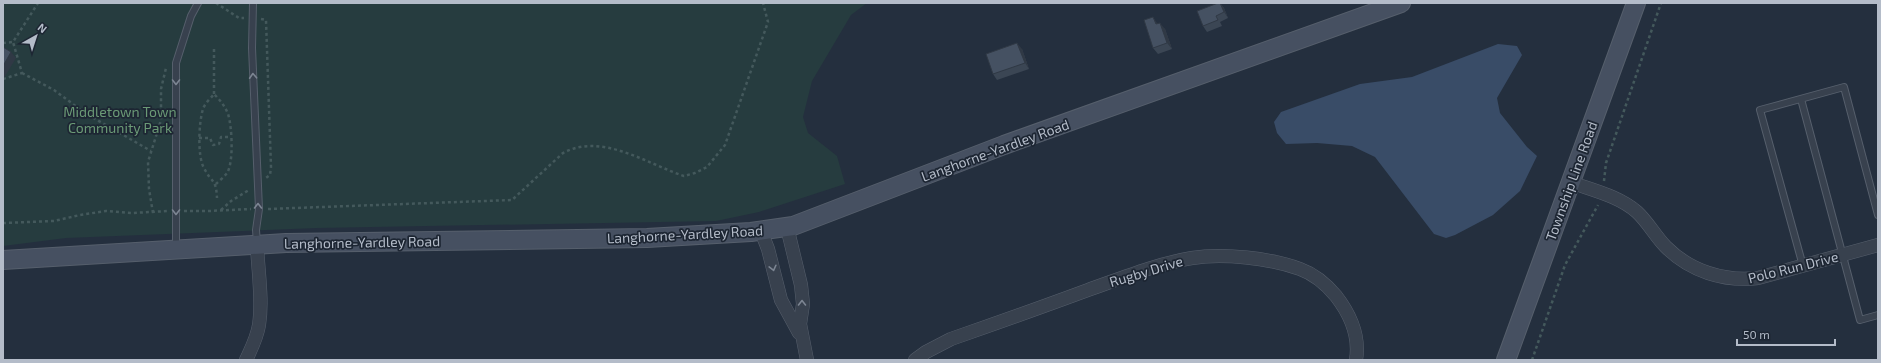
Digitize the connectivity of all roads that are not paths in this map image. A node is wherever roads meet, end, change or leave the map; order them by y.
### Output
1 (198, 3) edge
2 (253, 3) edge
3 (1401, 3) edge
4 (1628, 3) edge
5 (1636, 3) edge
6 (1629, 21) junction
7 (1802, 99) junction
8 (1570, 182) junction
9 (1878, 215) edge
10 (787, 227) junction
11 (761, 231) junction
12 (257, 245) junction
13 (1878, 245) edge
14 (176, 250) junction
15 (1842, 255) junction
16 (3, 260) edge
17 (1803, 266) junction
18 (1878, 315) edge
19 (802, 342) junction
20 (246, 360) edge
21 (807, 360) edge
22 (915, 360) edge
23 (1356, 360) edge
24 (1506, 360) edge

1 -> 14 lane
12 -> 2 lane
3 - 10 main road, Langhorne-Yardley Road
4 - 6 main road
5 - 6 main road, Township Line Road
6 - 8 main road, Township Line Road
7 - 9 lane
7 - 15 lane
7 - 17 lane
8 - 17 street, Polo Run Drive
8 - 24 main road, Township Line Road
10 - 11 main road, Langhorne-Yardley Road
19 -> 10 street
11 - 12 main road, Langhorne-Yardley Road
11 -> 19 street
12 - 14 main road, Langhorne-Yardley Road
12 - 20 street
13 - 15 street, Polo Run Drive
14 - 16 main road, Langhorne-Yardley Road
15 - 17 street, Polo Run Drive
15 - 18 lane
19 - 21 street
22 - 23 street, Rugby Drive

